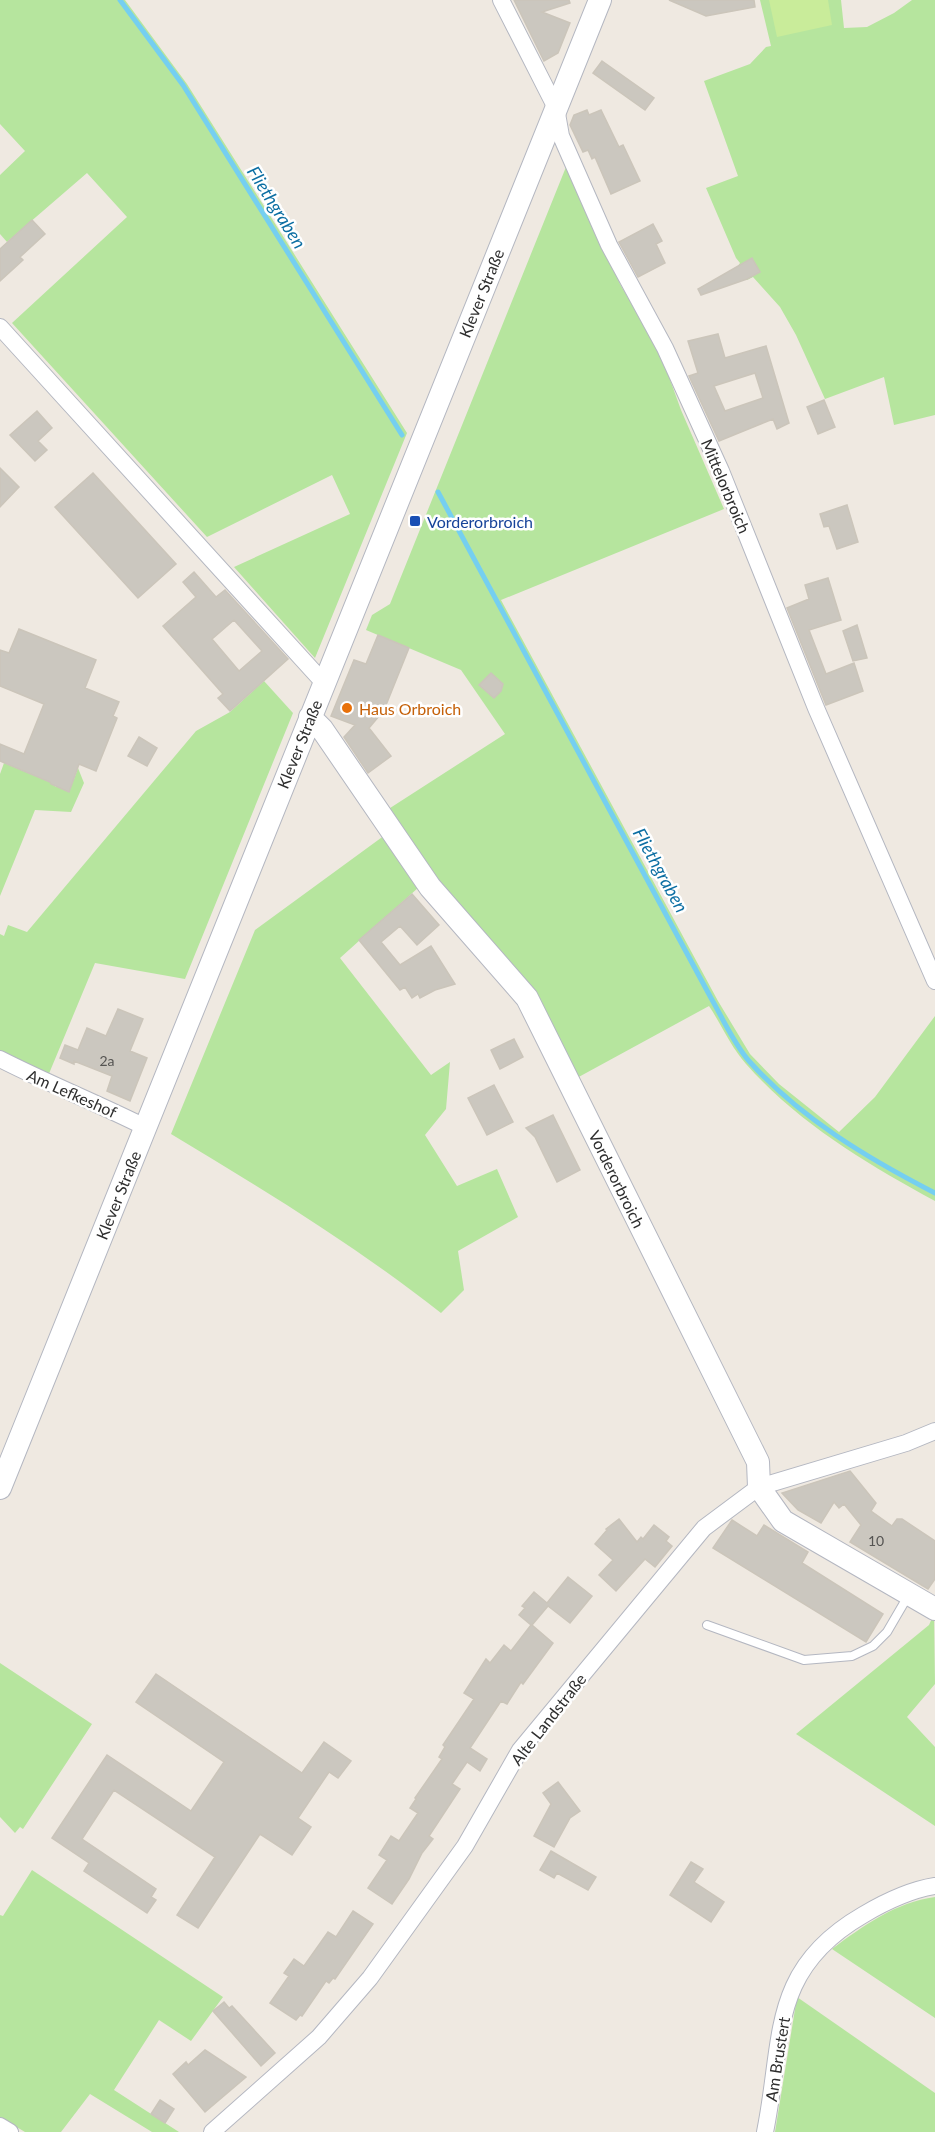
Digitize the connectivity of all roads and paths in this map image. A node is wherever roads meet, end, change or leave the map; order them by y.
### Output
1 (501, 0) edge
2 (600, 0) edge
3 (556, 108) junction
4 (0, 327) edge
5 (324, 683) junction
6 (310, 717) junction
7 (935, 981) edge
8 (0, 1059) edge
9 (145, 1127) junction
10 (935, 1431) edge
11 (759, 1487) junction
12 (0, 1488) edge
13 (910, 1593) junction
14 (935, 1609) edge
15 (707, 1625) dead end
16 (935, 1886) edge
17 (0, 2126) edge
18 (10, 2132) edge
19 (212, 2132) edge
20 (765, 2132) edge

1 - 3 street, Mittelorbroich
2 - 3 street, Klever Straße
3 - 5 street, Klever Straße
3 - 7 street, Mittelorbroich
4 - 5 street
5 - 6 street, Klever Straße
6 - 9 street, Klever Straße
6 - 11 street, Vorderorbroich
8 - 9 street, Am Lefkeshof
9 - 12 street, Klever Straße
10 - 11 street, Alte Landstraße
11 - 13 street, Vorderorbroich
11 - 19 street, Alte Landstraße
13 - 14 street, Vorderorbroich
13 - 15 lane
16 - 20 street, Am Brustert
17 - 18 street

